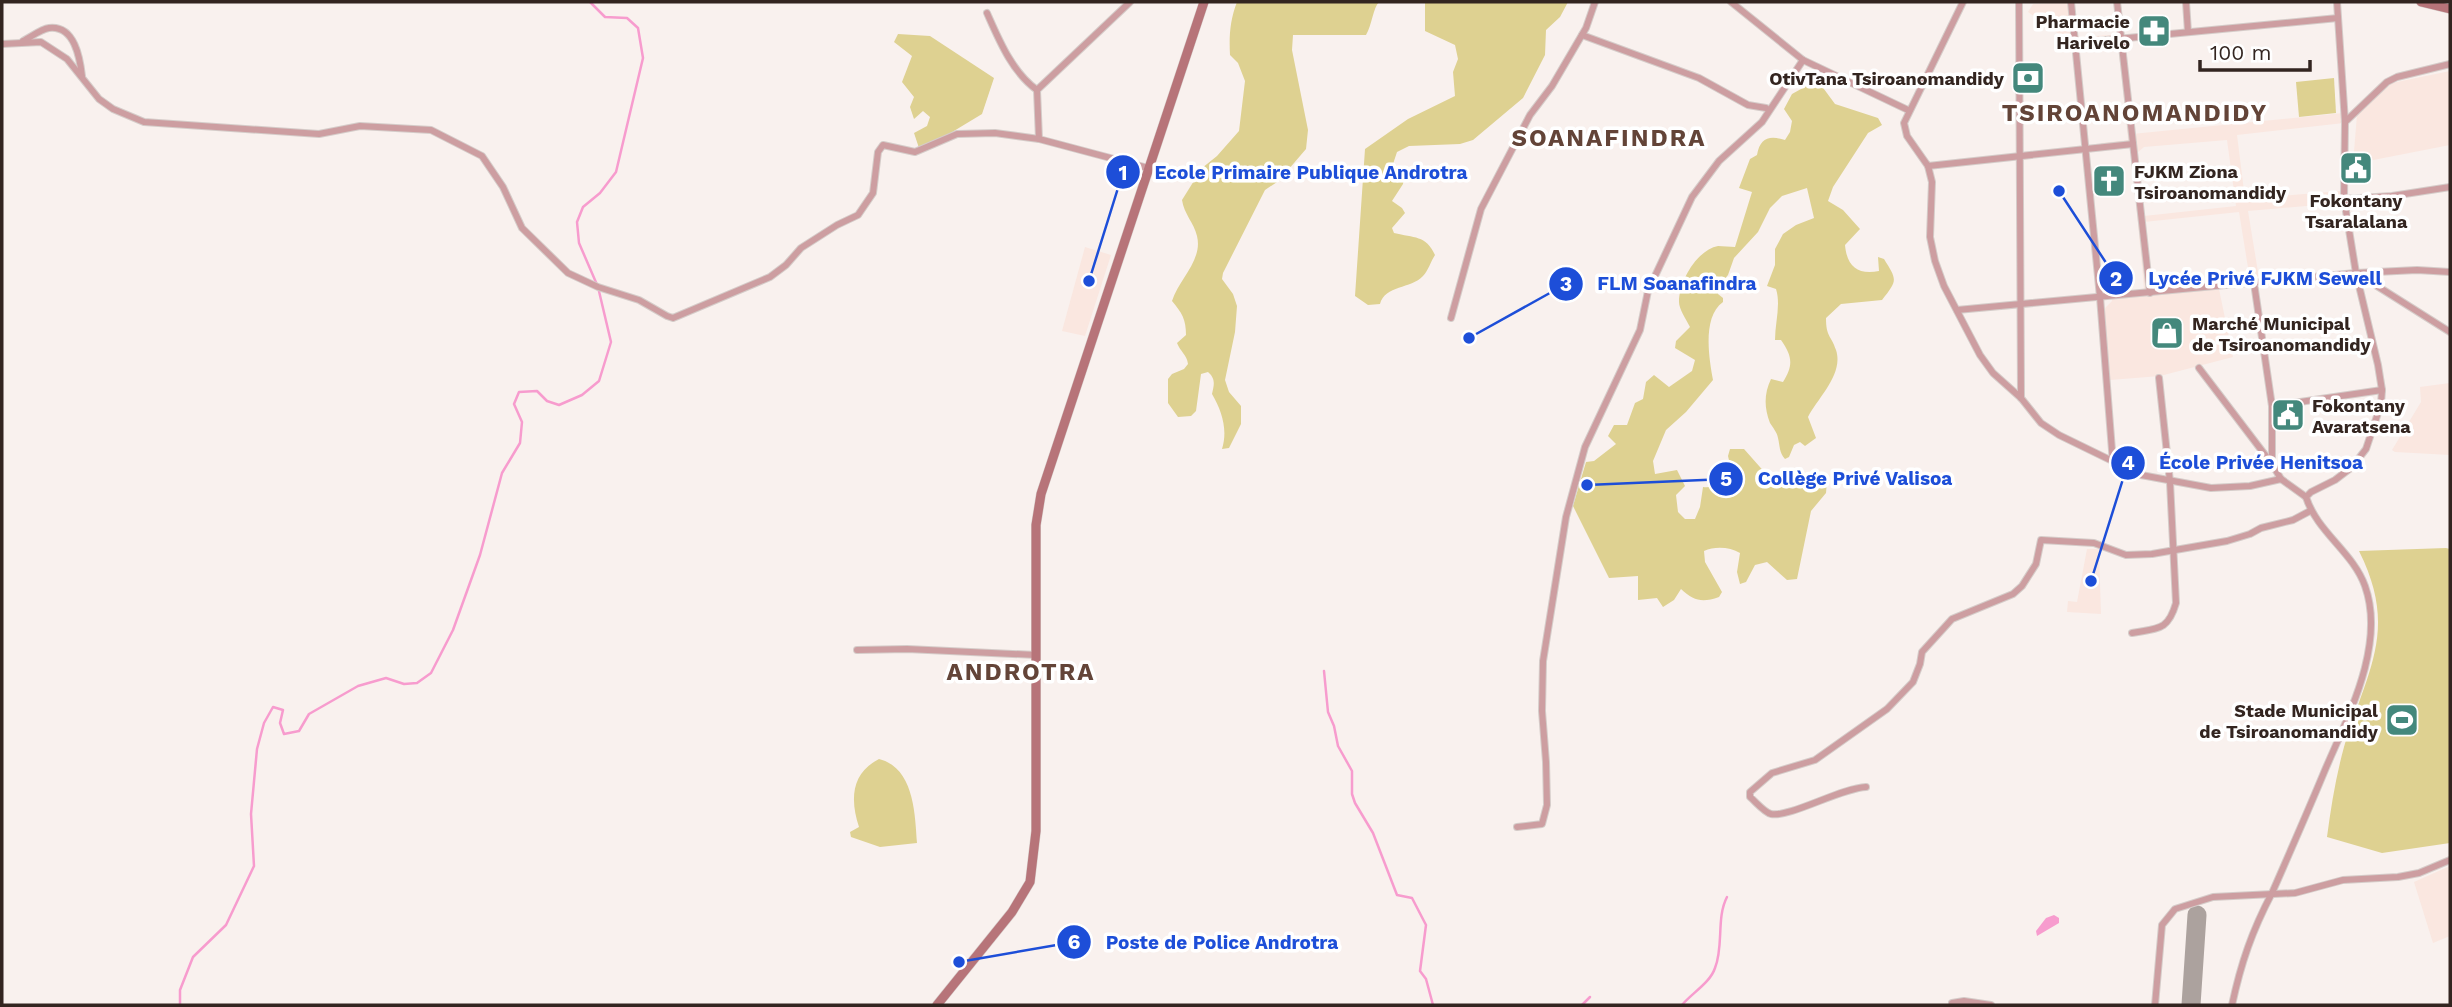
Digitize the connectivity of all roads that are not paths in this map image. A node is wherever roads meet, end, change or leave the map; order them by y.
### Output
1 (1130, 2) edge
2 (1203, 2) edge
3 (1595, 2) edge
4 (1731, 2) edge
5 (1963, 2) edge
6 (2019, 2) edge
7 (2071, 2) edge
8 (2118, 2) edge
9 (2186, 2) edge
10 (2337, 2) edge
11 (2421, 2) edge
12 (2450, 9) edge
13 (987, 13) dead end
14 (2338, 18) junction
15 (2188, 32) junction
16 (1582, 35) junction
17 (2121, 38) junction
18 (19, 43) junction
19 (2075, 43) junction
20 (2, 44) edge
21 (1803, 60) junction
22 (2450, 64) edge
23 (83, 78) junction
24 (1037, 90) junction
25 (1766, 108) dead end
26 (1908, 110) junction
27 (2345, 122) junction
28 (1039, 139) junction
29 (2133, 144) junction
30 (2084, 149) junction
31 (2020, 156) junction
32 (1928, 166) junction
33 (1148, 168) junction
34 (2450, 187) edge
35 (2344, 199) junction
36 (2450, 272) edge
37 (2356, 273) junction
38 (2254, 283) junction
39 (2150, 293) junction
40 (2100, 298) junction
41 (2021, 304) junction
42 (1957, 310) junction
43 (1451, 318) dead end
44 (2450, 332) edge
45 (2199, 368) dead end
46 (2159, 378) dead end
47 (2382, 390) junction
48 (2021, 398) junction
49 (2272, 406) junction
50 (2113, 463) junction
51 (2272, 464) junction
52 (2281, 480) junction
53 (2170, 482) junction
54 (2306, 497) junction
55 (2311, 511) junction
56 (2174, 550) junction
57 (2132, 633) dead end
58 (857, 650) dead end
59 (1036, 655) junction
60 (1866, 787) dead end
61 (1517, 827) dead end
62 (2450, 860) edge
63 (2272, 893) junction
64 (1952, 1003) dead end
65 (2154, 1004) edge
66 (937, 1005) edge
67 (1991, 1005) edge
68 (2232, 1005) edge

1 - 24 street
2 - 33 street
3 - 16 street
4 - 21 street
5 - 26 street
6 - 31 street
7 - 19 street
8 - 17 street
9 - 15 street
10 - 14 street
11 - 12 street
13 - 24 street
14 - 15 street
14 - 27 street
15 - 17 street
16 - 25 street
16 - 43 street
17 - 19 street
17 - 29 street
18 - 20 street
18 - 23 street
18 - 23 street
19 - 30 street
21 - 26 street
21 - 61 street
22 - 27 street
23 - 28 street
24 - 28 street
26 - 32 street
27 - 35 street
28 - 33 street
29 - 30 street
29 - 39 street
30 - 31 street
30 - 40 street
31 - 32 street
31 - 41 street
32 - 42 street
33 - 59 street
34 - 35 street
35 - 37 street
36 - 37 street
37 - 38 street
37 - 44 street
37 - 47 street
38 - 39 street
38 - 49 street
39 - 40 street
40 - 41 street
40 - 50 street
41 - 42 street
41 - 48 street
42 - 48 street
45 - 51 street
46 - 53 street
47 - 49 street
47 - 54 street
48 - 50 street
49 - 51 street
50 - 53 street
51 - 52 street
52 - 53 street
52 - 54 street
53 - 56 street
54 - 55 street
55 - 56 street
55 - 63 street
56 - 57 street
56 - 60 street
58 - 59 street
59 - 66 street
62 - 63 street
63 - 65 street
63 - 68 street
64 - 67 street

